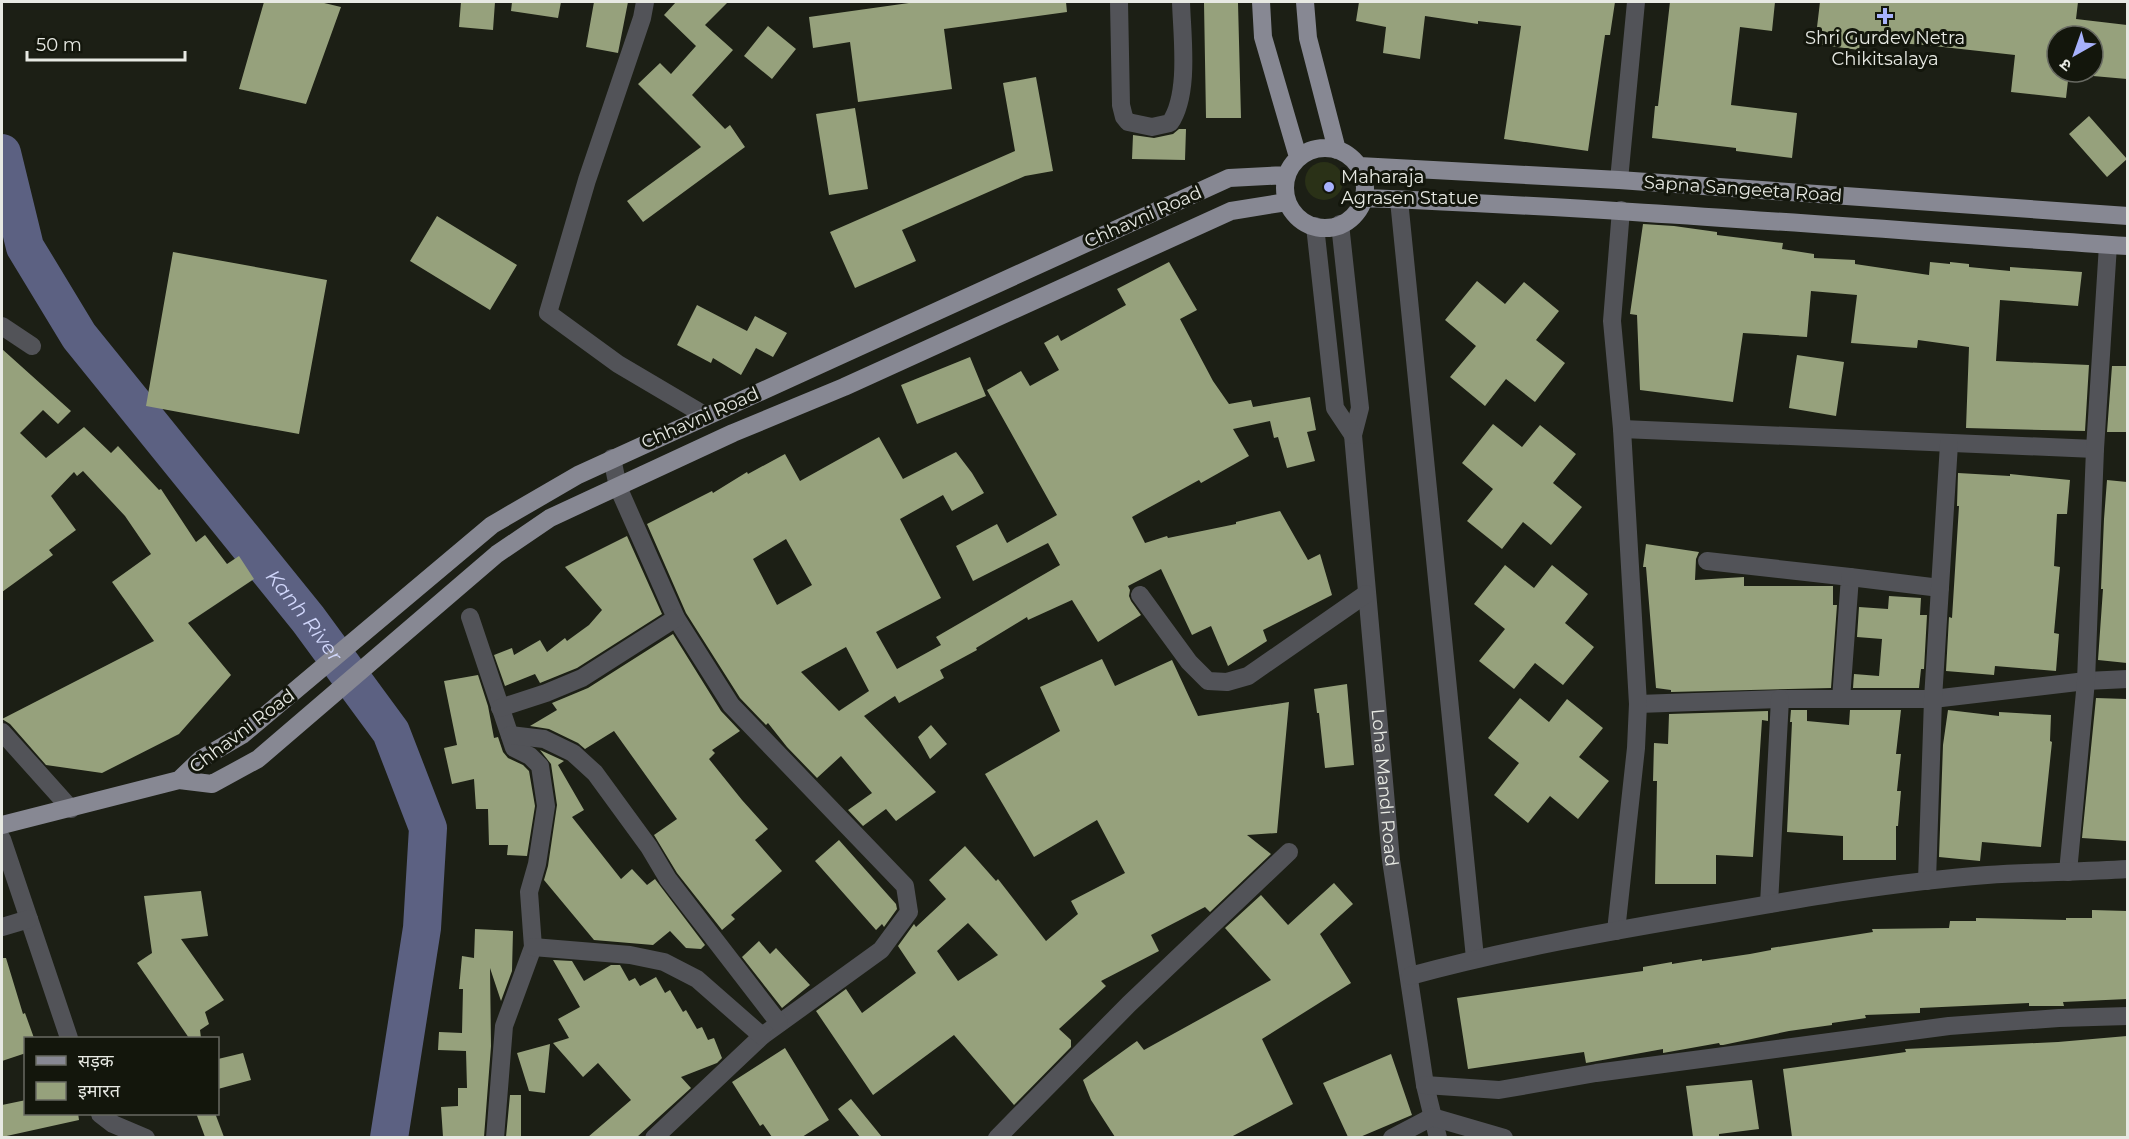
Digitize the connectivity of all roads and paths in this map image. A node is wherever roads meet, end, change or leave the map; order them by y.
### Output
1 (645, 2) edge
2 (1119, 2) edge
3 (1181, 2) edge
4 (1261, 2) edge
5 (1305, 2) edge
6 (1636, 2) edge
7 (1337, 150) junction
8 (1298, 157) junction
9 (1359, 166) junction
10 (1287, 175) junction
11 (1619, 180) junction
12 (1364, 198) junction
13 (1399, 200) junction
14 (1287, 202) junction
15 (1621, 210) junction
16 (2127, 216) edge
17 (1340, 224) junction
18 (1315, 226) junction
19 (2108, 245) junction
20 (2127, 246) edge
21 (2, 326) edge
22 (32, 346) dead end
23 (706, 416) junction
24 (1622, 429) junction
25 (1353, 435) junction
26 (1949, 444) junction
27 (2095, 449) junction
28 (612, 458) junction
29 (618, 487) junction
30 (459, 551) junction
31 (1707, 561) dead end
32 (477, 571) junction
33 (1851, 577) junction
34 (1940, 588) junction
35 (1366, 594) junction
36 (1140, 595) dead end
37 (470, 617) dead end
38 (676, 618) junction
39 (2127, 679) edge
40 (2086, 681) junction
41 (1780, 699) junction
42 (1841, 699) junction
43 (1933, 699) junction
44 (1638, 704) junction
45 (500, 708) junction
46 (2, 732) edge
47 (510, 735) junction
48 (179, 780) junction
49 (71, 809) junction
50 (2, 825) edge
51 (2, 839) edge
52 (1288, 852) dead end
53 (2127, 870) edge
54 (2068, 872) junction
55 (1927, 881) junction
56 (1769, 904) junction
57 (30, 919) junction
58 (2, 927) edge
59 (1616, 931) junction
60 (533, 946) junction
61 (1475, 958) junction
62 (1410, 976) junction
63 (2127, 1016) edge
64 (779, 1023) junction
65 (762, 1036) junction
66 (69, 1037) edge
67 (1425, 1085) junction
68 (102, 1115) edge
69 (1432, 1117) junction
70 (146, 1137) edge
71 (495, 1137) edge
72 (654, 1137) edge
73 (997, 1137) edge
74 (1392, 1137) edge
75 (1438, 1137) edge
76 (1504, 1137) edge

1 - 23 street
2 - 3 street
4 - 8 main road
5 - 7 main road
6 - 11 street
7 - 8 main road
7 - 9 main road
8 - 10 main road
9 - 11 main road, Sapna Sangeeta Road
9 - 12 main road
10 - 14 main road
10 - 23 main road, Chhavni Road
11 - 16 main road, Sapna Sangeeta Road
12 - 13 main road, Sapna Sangeeta Road
12 - 17 main road
13 - 15 main road, Sapna Sangeeta Road
13 - 61 street
14 - 18 main road
14 - 29 main road, Chhavni Road
15 - 19 main road, Sapna Sangeeta Road
15 - 24 street
17 - 18 main road
17 - 25 street
18 - 25 street
19 - 20 main road, Sapna Sangeeta Road
19 - 27 street
21 - 22 street
23 - 28 main road, Chhavni Road
24 - 26 street
24 - 44 street
25 - 35 street, Loha Mandi Road
26 - 27 street
26 - 34 street
27 - 40 street
28 - 29 street
28 - 30 main road, Chhavni Road
29 - 32 main road, Chhavni Road
29 - 38 street
30 - 32 main road
30 - 48 main road, Chhavni Road
31 - 33 street
32 - 48 main road, Chhavni Road
33 - 34 street
33 - 42 street
34 - 43 street
35 - 36 street
35 - 62 street, Loha Mandi Road
37 - 45 street
38 - 45 street
38 - 64 street
39 - 40 street
40 - 43 street
40 - 54 street
41 - 42 street
41 - 44 street
41 - 56 street
42 - 43 street
43 - 55 street
44 - 59 street
45 - 47 street
46 - 49 street
47 - 60 street
47 - 64 street
48 - 49 main road, Chhavni Road
49 - 50 main road, Chhavni Road
51 - 57 street
52 - 73 street
53 - 54 street
54 - 55 street
55 - 56 street
56 - 59 street
57 - 58 street
57 - 66 street
59 - 61 street
60 - 65 street
60 - 71 street
61 - 62 street
62 - 67 street, Loha Mandi Road
63 - 67 street
64 - 65 street
65 - 72 street
67 - 69 street, Loha Mandi Road
68 - 70 street
69 - 74 street
69 - 75 street, Loha Mandi Road
69 - 76 street

